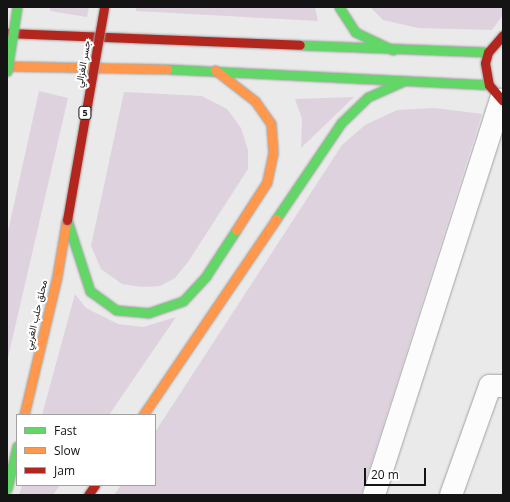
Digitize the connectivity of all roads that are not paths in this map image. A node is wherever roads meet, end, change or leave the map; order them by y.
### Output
1 (16, 7) edge
2 (104, 7) edge
3 (339, 7) edge
4 (7, 33) edge
5 (503, 35) edge
6 (393, 50) junction
7 (488, 52) junction
8 (7, 66) edge
9 (215, 70) junction
10 (7, 71) edge
11 (402, 82) junction
12 (497, 95) edge
13 (67, 220) junction
14 (503, 386) edge
15 (24, 414) edge
16 (143, 414) edge
17 (16, 450) edge
18 (94, 486) edge
19 (7, 489) edge
20 (88, 495) edge
21 (374, 495) edge
22 (451, 495) edge

1 - 10 main road, bridge
2 - 13 main road, جسر الغزالي / 5, bridge
3 - 6 main road
4 - 6 main road
5 - 7 main road
6 - 7 main road
7 - 12 main road
8 - 9 main road
9 - 11 main road
9 - 13 main road
11 - 12 main road
11 - 16 main road
12 - 21 street
13 - 15 main road, محلق حلب الغربي / 5
14 - 22 street
17 - 19 main road
18 - 20 main road

